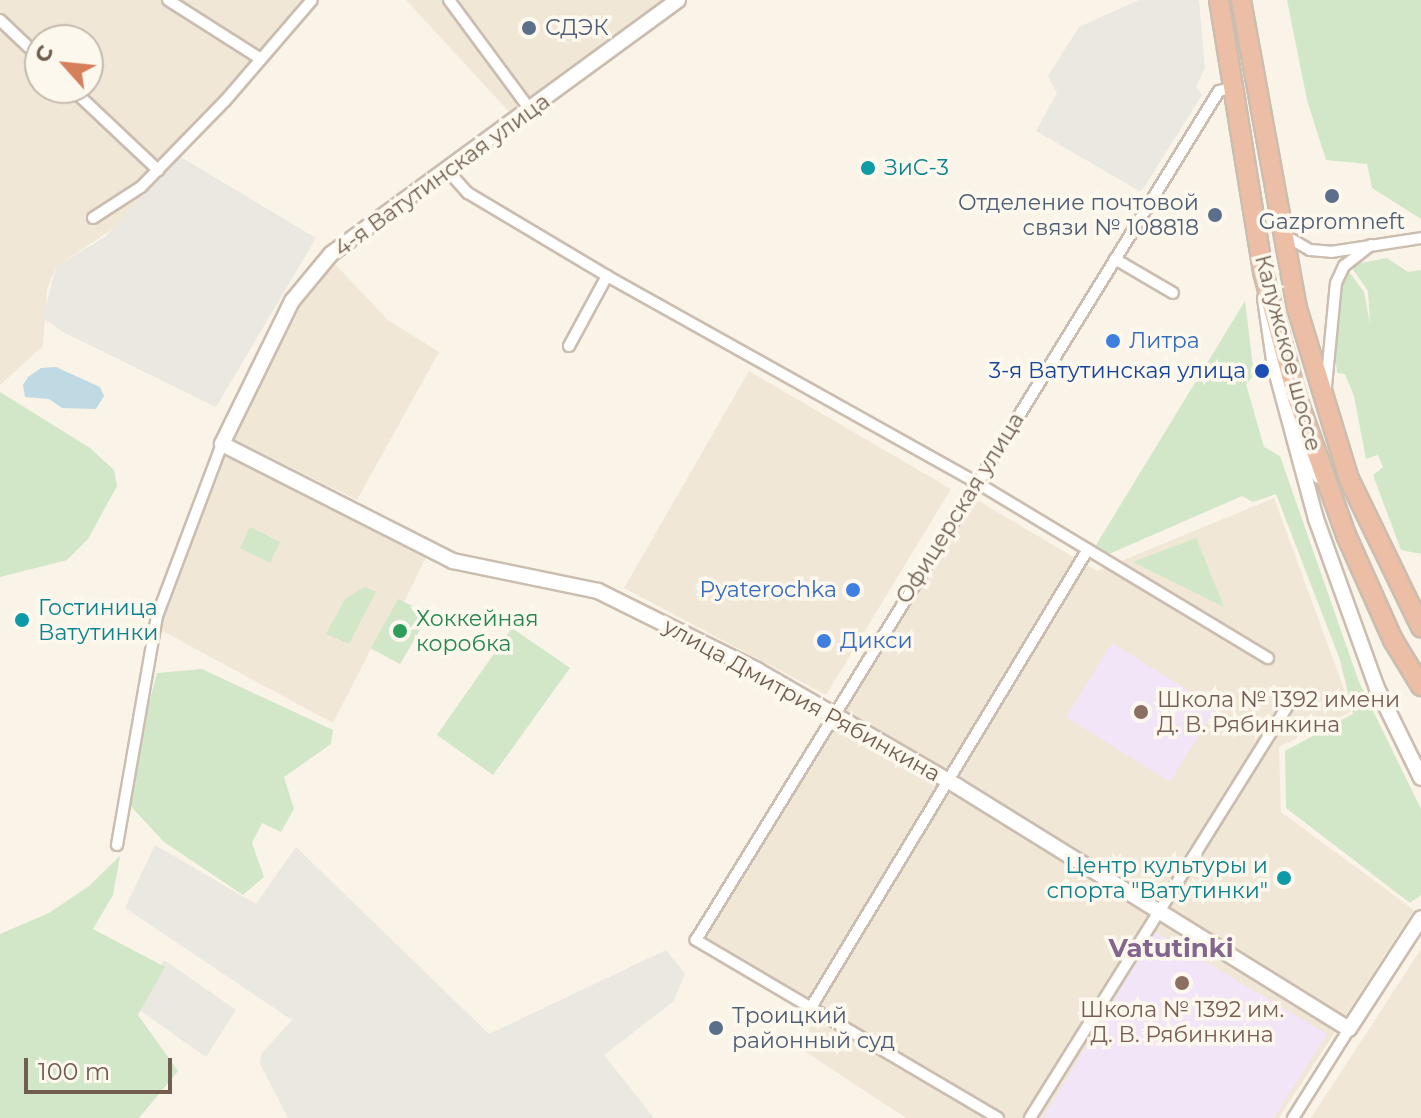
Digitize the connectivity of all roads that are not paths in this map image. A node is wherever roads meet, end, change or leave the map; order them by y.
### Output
1 (168, 0) edge
2 (312, 0) edge
3 (449, 0) edge
4 (678, 0) edge
5 (1219, 0) edge
6 (1241, 0) edge
7 (0, 20) edge
8 (24, 43) edge
9 (261, 59) junction
10 (1234, 87) junction
11 (88, 104) edge
12 (531, 111) junction
13 (158, 170) junction
14 (448, 171) junction
15 (93, 218) dead end
16 (1282, 234) junction
17 (1421, 238) edge
18 (1371, 245) junction
19 (1115, 259) junction
20 (1263, 272) junction
21 (607, 276) junction
22 (1173, 293) dead end
23 (569, 346) dead end
24 (1325, 402) junction
25 (1288, 419) junction
26 (222, 444) junction
27 (976, 482) junction
28 (1346, 535) junction
29 (1088, 549) junction
30 (1421, 627) edge
31 (1268, 658) dead end
32 (1421, 686) edge
33 (1287, 706) dead end
34 (833, 712) junction
35 (1421, 778) edge
36 (947, 780) junction
37 (117, 845) dead end
38 (1159, 909) junction
39 (1421, 918) edge
40 (810, 1009) junction
41 (1349, 1029) junction
42 (998, 1118) edge
43 (1030, 1118) edge
44 (1293, 1118) edge

1 - 9 street
2 - 9 street
3 - 12 street
4 - 12 street, 4-я Ватутинская улица
5 - 10 highway, Калужское шоссе
6 - 16 highway, Калужское шоссе
7 - 8 street
9 - 13 street
10 - 19 street, Офицерская улица
10 - 20 highway, Калужское шоссе
11 - 13 street
12 - 14 street, 4-я Ватутинская улица
13 - 15 street
14 - 21 street
14 - 26 street, 4-я Ватутинская улица
16 - 18 street
16 - 24 highway, Калужское шоссе
17 - 18 street
18 - 24 street
19 - 22 street
19 - 27 street, Офицерская улица
20 - 25 street
20 - 28 highway, Калужское шоссе
21 - 23 street
21 - 27 street
24 - 30 highway, Калужское шоссе
25 - 28 street
25 - 35 street
26 - 34 street, улица Дмитрия Рябинкина
26 - 37 street, 4-я Ватутинская улица
27 - 29 street
27 - 34 street, Офицерская улица
28 - 32 highway, Калужское шоссе
29 - 31 street
29 - 36 street
33 - 38 street
34 - 36 street, улица Дмитрия Рябинкина
34 - 40 street, Офицерская улица
36 - 38 street, улица Дмитрия Рябинкина
36 - 40 street
38 - 41 street, улица Дмитрия Рябинкина
38 - 43 street
39 - 41 street
40 - 42 street
41 - 44 street

